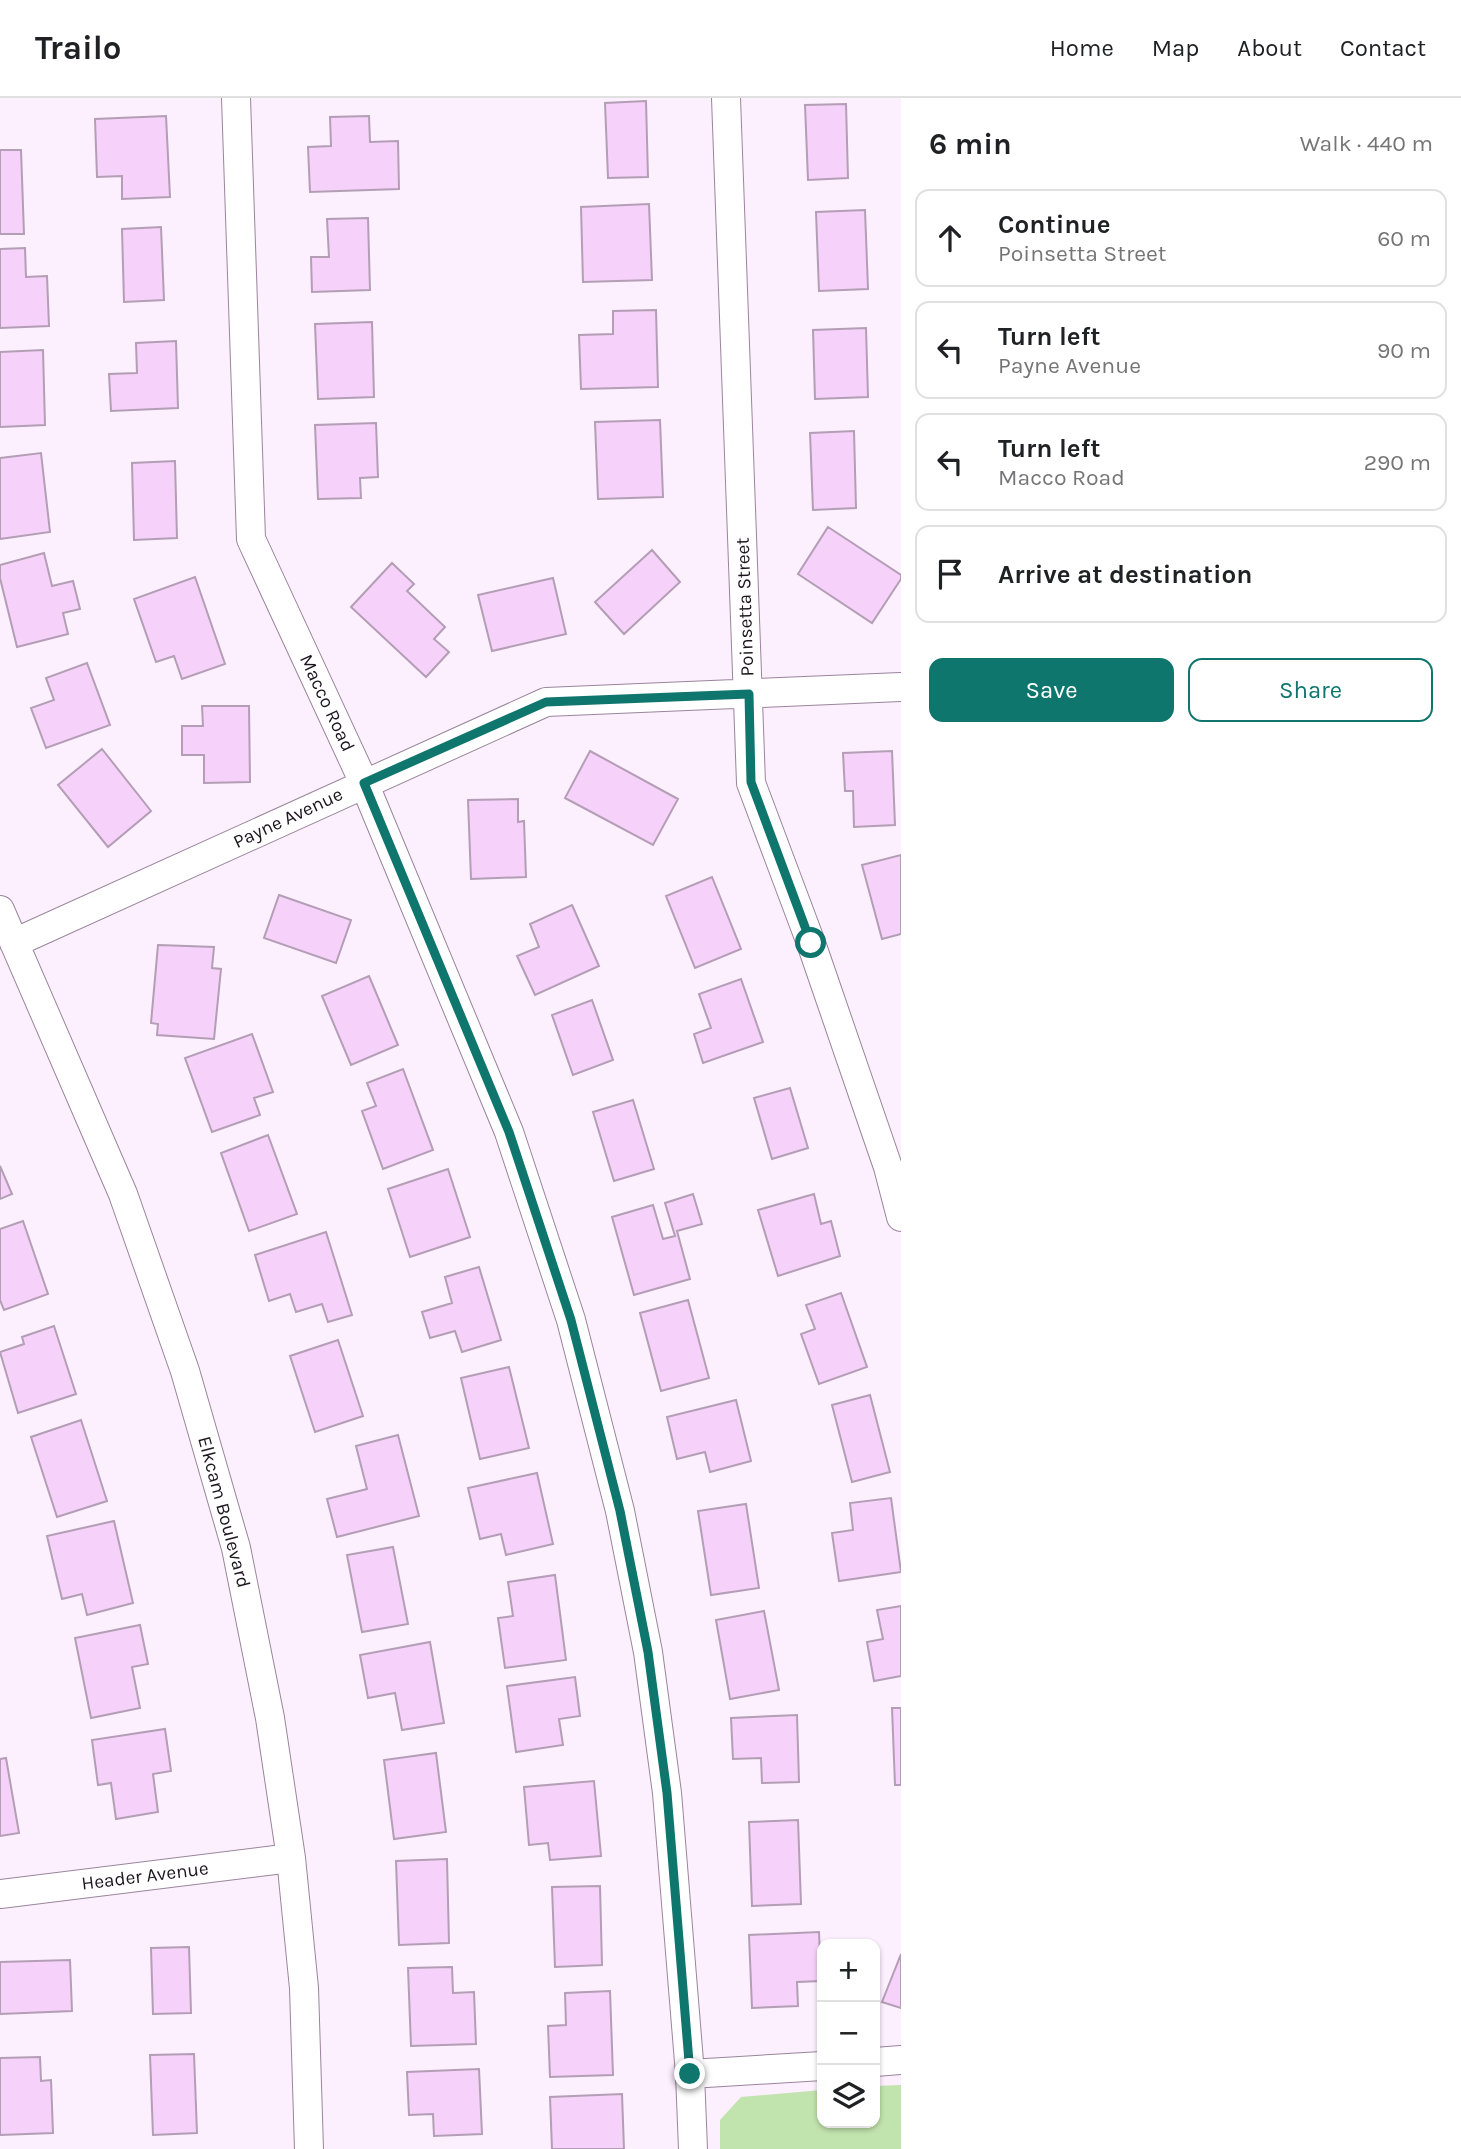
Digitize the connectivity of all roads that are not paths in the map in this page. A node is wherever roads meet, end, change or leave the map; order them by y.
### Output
1 (236, 98) edge
2 (726, 98) edge
3 (901, 687) edge
4 (749, 694) junction
5 (364, 783) junction
6 (0, 910) edge
7 (14, 943) junction
8 (901, 1217) edge
9 (291, 1858) junction
10 (0, 1894) edge
11 (901, 2060) edge
12 (880, 2062) edge
13 (817, 2066) edge
14 (690, 2074) junction
15 (309, 2149) edge
16 (693, 2149) edge

1 - 5 street, Macco Road
2 - 4 street, Poinsetta Street
3 - 4 street, Payne Avenue
4 - 5 street, Payne Avenue
4 - 8 street, Poinsetta Street
5 - 7 street, Payne Avenue
5 - 14 street, Macco Road
6 - 7 street, Elkcam Boulevard
7 - 9 street, Elkcam Boulevard
9 - 10 street, Header Avenue
9 - 15 street, Elkcam Boulevard
11 - 12 street
13 - 14 street
14 - 16 street, Macco Road

